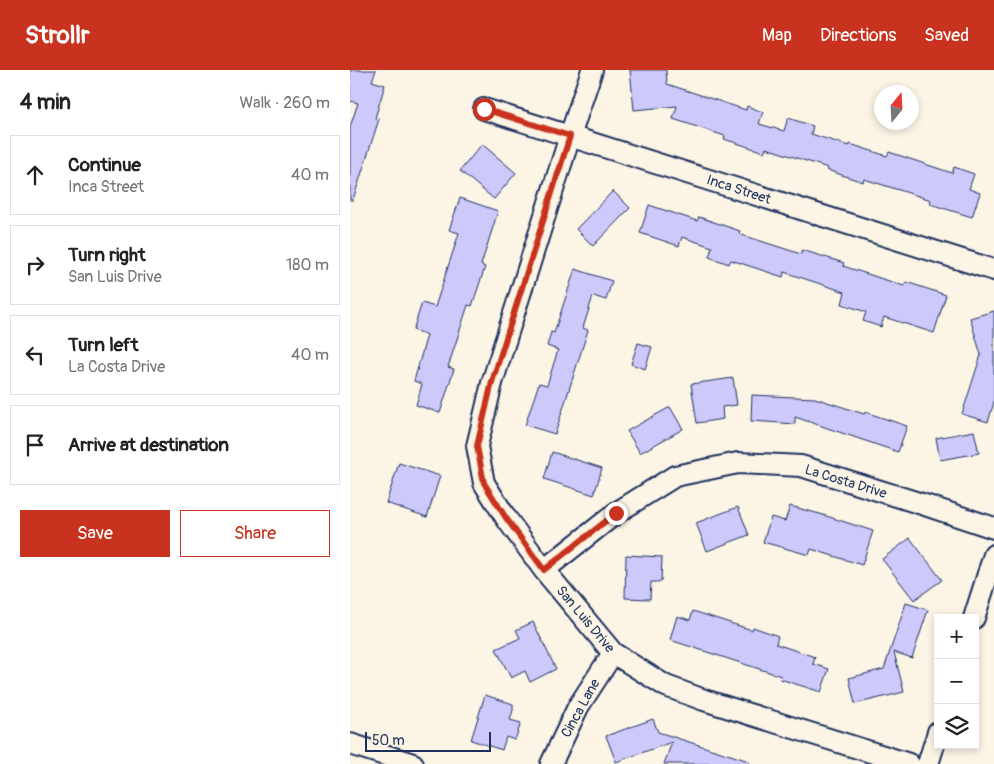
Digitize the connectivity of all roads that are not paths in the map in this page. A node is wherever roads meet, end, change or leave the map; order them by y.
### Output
1 (592, 70) edge
2 (484, 109) dead end
3 (570, 136) junction
4 (994, 270) edge
5 (994, 528) edge
6 (994, 555) edge
7 (544, 570) junction
8 (975, 614) edge
9 (612, 653) junction
10 (350, 744) edge
11 (934, 745) edge
12 (413, 764) edge
13 (550, 764) edge
14 (909, 764) edge
15 (928, 764) edge

1 - 3 street, San Luis Drive
2 - 3 street, Inca Street
3 - 4 street, Inca Street
3 - 7 street, San Luis Drive
5 - 7 street, La Costa Drive
6 - 8 street
7 - 9 street, San Luis Drive
9 - 13 street, Cinca Lane
9 - 14 street, San Luis Drive
10 - 12 street
11 - 15 street

